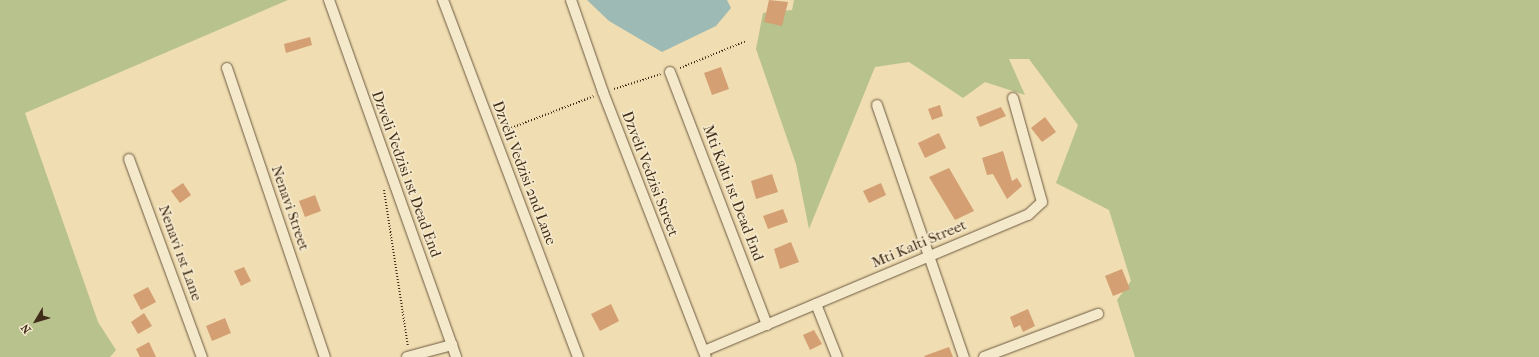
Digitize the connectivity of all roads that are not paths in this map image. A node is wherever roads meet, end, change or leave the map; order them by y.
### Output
1 (329, 0) edge
2 (443, 0) edge
3 (570, 0) edge
4 (227, 68) dead end
5 (670, 72) road end
6 (1013, 98) dead end
7 (877, 105) dead end
8 (129, 158) dead end
9 (927, 256) junction
10 (816, 304) junction
11 (1098, 314) dead end
12 (767, 325) junction
13 (452, 345) junction
14 (705, 354) edge
15 (408, 356) edge
16 (202, 357) edge
17 (325, 357) edge
18 (456, 357) edge
19 (578, 357) edge
20 (837, 357) edge
21 (964, 357) edge
22 (984, 357) edge

1 - 13 street, Dzveli Vedzisi 1st Dead End
2 - 19 street, Dzveli Vedzisi 2nd Lane
3 - 14 street, Dzveli Vedzisi Street
4 - 17 street, Nenavi Street
5 - 12 street, Mti Kalti 1st Dead End
6 - 9 street, Mti Kalti Street
7 - 9 street
8 - 16 street, Nenavi 1st Lane
9 - 10 street, Mti Kalti Street
9 - 21 street
10 - 12 street, Mti Kalti Street
10 - 20 street
11 - 22 street
12 - 14 street, Mti Kalti Street
13 - 15 street
13 - 18 street, Dzveli Vedzisi 1st Dead End

